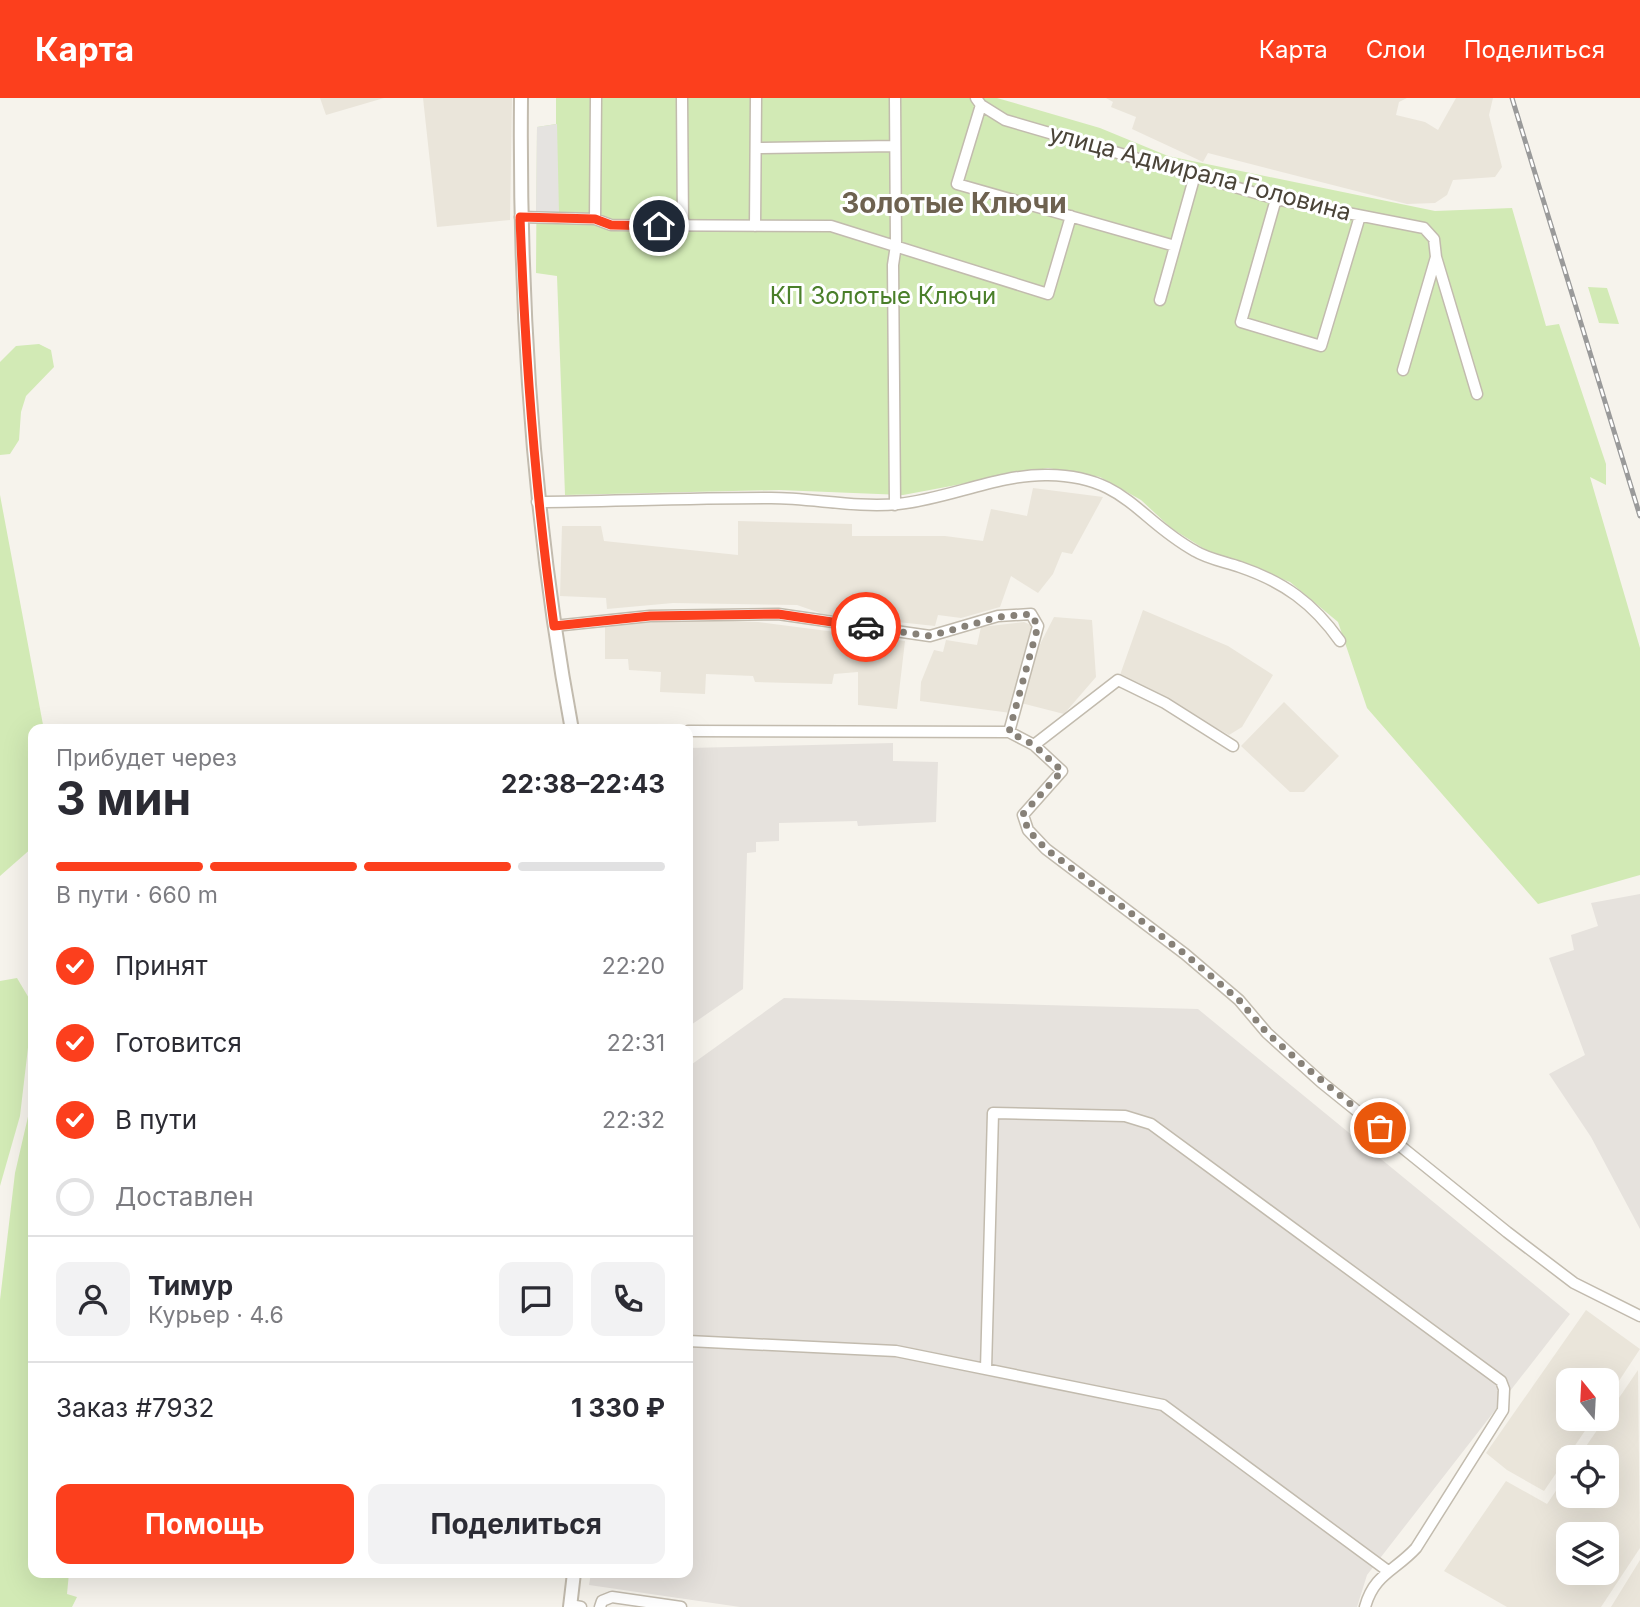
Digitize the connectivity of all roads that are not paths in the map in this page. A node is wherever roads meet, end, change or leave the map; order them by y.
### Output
1 (520, 98) edge
2 (596, 98) edge
3 (682, 98) edge
4 (756, 98) edge
5 (895, 98) edge
6 (979, 102) edge
7 (895, 146) junction
8 (756, 148) junction
9 (1195, 175) junction
10 (1276, 199) junction
11 (1071, 216) junction
12 (1360, 216) junction
13 (520, 217) junction
14 (595, 219) junction
15 (682, 226) junction
16 (755, 226) junction
17 (896, 245) junction
18 (1175, 246) junction
19 (1436, 257) junction
20 (1160, 300) dead end
21 (1403, 370) dead end
22 (1477, 394) dead end
23 (537, 502) junction
24 (895, 505) junction
25 (554, 626) junction
26 (1340, 641) dead end
27 (571, 724) edge
28 (693, 731) edge
29 (1009, 732) junction
30 (1034, 745) junction
31 (1233, 746) dead end
32 (1640, 1316) edge
33 (693, 1341) edge
34 (986, 1369) junction
35 (1388, 1572) junction
36 (573, 1578) edge
37 (574, 1606) edge
38 (600, 1607) edge
39 (681, 1607) edge
40 (1364, 1607) edge

1 - 13 street
2 - 14 street
3 - 15 street
4 - 8 street
5 - 7 street
6 - 9 street, улица Адмирала Головина
6 - 11 street
7 - 8 street
7 - 17 street
8 - 16 street
9 - 10 street, улица Адмирала Головина
9 - 18 street
10 - 12 street, улица Адмирала Головина
10 - 12 street
11 - 17 street
11 - 18 street
12 - 19 street, улица Адмирала Головина
13 - 14 street
13 - 23 street
14 - 15 street
15 - 16 street
16 - 17 street
17 - 24 street
18 - 20 street
19 - 21 street
19 - 22 street, улица Адмирала Головина
23 - 24 street
23 - 25 street
24 - 26 street
25 - 27 street
25 - 29 street
28 - 29 street
29 - 30 street
30 - 31 street
30 - 32 street
33 - 34 street
34 - 35 street
34 - 35 street
35 - 40 street
36 - 37 street
38 - 39 street

